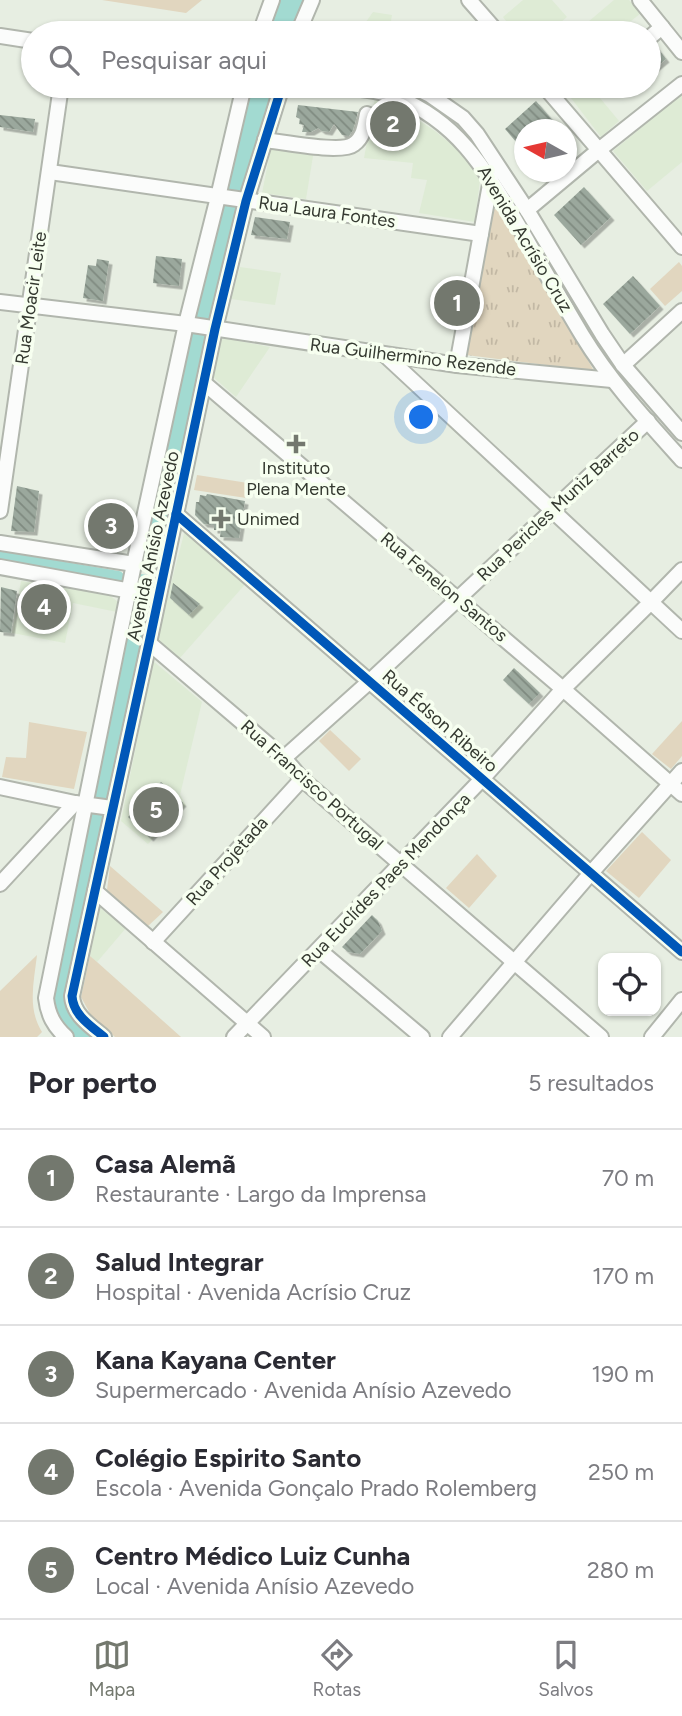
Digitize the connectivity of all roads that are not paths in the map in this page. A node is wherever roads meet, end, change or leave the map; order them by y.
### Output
1 (272, 0) edge
2 (312, 0) edge
3 (469, 0) edge
4 (640, 0) edge
5 (264, 21) edge
6 (303, 21) edge
7 (487, 21) edge
8 (657, 21) edge
9 (662, 27) edge
10 (0, 36) edge
11 (21, 39) edge
12 (682, 52) edge
13 (682, 84) edge
14 (59, 98) edge
15 (243, 98) edge
16 (279, 98) edge
17 (398, 98) edge
18 (434, 98) edge
19 (555, 98) edge
20 (368, 114) dead end
21 (270, 141) junction
22 (600, 149) junction
23 (50, 172) junction
24 (491, 179) junction
25 (232, 199) junction
26 (527, 210) junction
27 (481, 234) junction
28 (682, 247) edge
29 (0, 302) edge
30 (29, 306) junction
31 (682, 311) edge
32 (187, 324) junction
33 (211, 328) junction
34 (385, 355) junction
35 (457, 365) junction
36 (623, 365) junction
37 (612, 380) junction
38 (204, 383) junction
39 (648, 421) junction
40 (682, 433) edge
41 (682, 460) edge
42 (552, 510) junction
43 (0, 511) edge
44 (176, 514) junction
45 (0, 543) edge
46 (134, 564) junction
47 (0, 567) edge
48 (682, 570) edge
49 (129, 591) junction
50 (158, 596) junction
51 (457, 599) junction
52 (651, 602) junction
53 (682, 631) edge
54 (149, 643) junction
55 (370, 681) junction
56 (563, 689) junction
57 (284, 758) junction
58 (682, 771) edge
59 (302, 779) junction
60 (482, 779) junction
61 (671, 784) junction
62 (0, 787) edge
63 (682, 794) edge
64 (94, 805) junction
65 (401, 865) junction
66 (591, 873) junction
67 (0, 884) edge
68 (95, 891) junction
69 (153, 942) junction
70 (319, 950) junction
71 (682, 953) edge
72 (515, 963) junction
73 (682, 1000) edge
74 (247, 1023) junction
75 (57, 1034) edge
76 (104, 1037) edge
77 (234, 1037) edge
78 (263, 1037) edge
79 (422, 1037) edge
80 (450, 1037) edge
81 (601, 1037) edge
82 (652, 1037) edge

1 - 5 street
2 - 6 street
3 - 7 street
4 - 8 street
9 - 12 street
10 - 11 street
13 - 22 street
14 - 23 street, Rua Moacir Leite
15 - 25 street, Avenida Anísio Azevedo
16 - 21 street, Avenida Anísio Azevedo
17 - 24 street, Avenida Acrísio Cruz
18 - 26 street, Avenida Acrísio Cruz
19 - 22 street
20 - 21 street
21 - 25 street, Avenida Anísio Azevedo
22 - 26 street
22 - 28 street
23 - 25 street, Rua Laura Fontes
23 - 30 street, Rua Moacir Leite
24 - 27 street
24 - 37 street, Avenida Acrísio Cruz
25 - 27 street, Rua Laura Fontes
25 - 32 street, Avenida Anísio Azevedo
25 - 33 street, Avenida Anísio Azevedo
26 - 36 street, Avenida Acrísio Cruz
27 - 35 street
29 - 30 street
30 - 32 street
30 - 43 street, Rua Moacir Leite
31 - 36 street
32 - 33 street, Rua Guilhermino Rezende
32 - 46 street, Avenida Anísio Azevedo
33 - 34 street, Rua Guilhermino Rezende
33 - 38 street, Avenida Anísio Azevedo
34 - 35 street, Rua Guilhermino Rezende
34 - 42 street
35 - 37 street, Rua Guilhermino Rezende
36 - 40 street, Avenida Acrísio Cruz
37 - 39 street, Avenida Acrísio Cruz
38 - 44 street, Avenida Anísio Azevedo
38 - 51 street, Rua Fenelon Santos
39 - 41 street, Avenida Acrísio Cruz
39 - 42 street, Rua Pericles Muniz Barreto
42 - 51 street, Rua Pericles Muniz Barreto
42 - 52 street
44 - 50 street, Avenida Anísio Azevedo
44 - 55 street, Rua Édson Ribeiro
45 - 46 street
46 - 49 street, Avenida Anísio Azevedo
47 - 49 street
48 - 52 street, Rua Euclídes Paes Mendonça
49 - 50 street
49 - 64 street, Avenida Anísio Azevedo
50 - 54 street, Avenida Anísio Azevedo
51 - 55 street, Rua Pericles Muniz Barreto
51 - 56 street, Rua Fenelon Santos
52 - 53 street
52 - 56 street, Rua Euclídes Paes Mendonça
54 - 57 street, Rua Francisco Portugal
54 - 64 street, Avenida Anísio Azevedo
55 - 57 street, Rua Pericles Muniz Barreto
55 - 60 street, Rua Édson Ribeiro
56 - 60 street, Rua Euclídes Paes Mendonça
56 - 61 street, Rua Fenelon Santos
57 - 59 street, Rua Francisco Portugal
58 - 61 street
59 - 65 street, Rua Francisco Portugal
59 - 69 street, Rua Projetada
60 - 65 street, Rua Euclídes Paes Mendonça
60 - 66 street, Rua Édson Ribeiro
61 - 63 street, Rua Fenelon Santos
61 - 66 street
62 - 64 street
64 - 67 street
64 - 68 street, Avenida Anísio Azevedo
64 - 75 street, Avenida Anísio Azevedo
65 - 70 street, Rua Euclídes Paes Mendonça
65 - 72 street, Rua Francisco Portugal
66 - 71 street, Rua Édson Ribeiro
66 - 72 street
68 - 69 street
68 - 76 street, Avenida Anísio Azevedo
69 - 74 street
70 - 74 street, Rua Euclídes Paes Mendonça
70 - 79 street
72 - 80 street
72 - 81 street, Rua Francisco Portugal
73 - 82 street
74 - 77 street, Rua Euclídes Paes Mendonça
74 - 78 street

